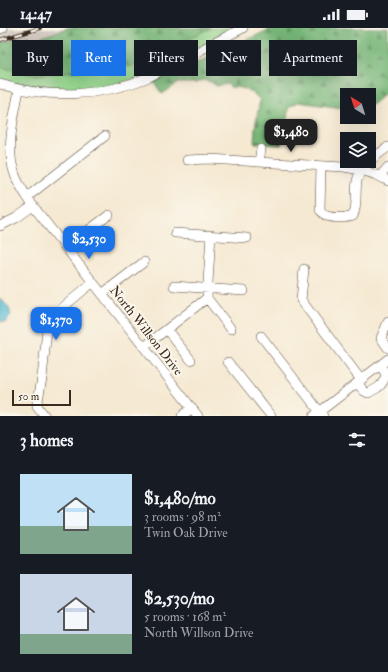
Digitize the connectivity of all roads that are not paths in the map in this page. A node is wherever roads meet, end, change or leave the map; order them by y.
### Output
1 (3, 28) edge
2 (243, 28) edge
3 (0, 29) edge
4 (0, 84) edge
5 (19, 90) junction
6 (105, 136) dead end
7 (388, 147) edge
8 (261, 149) dead end
9 (187, 160) dead end
10 (259, 162) junction
11 (321, 166) junction
12 (388, 167) edge
13 (362, 169) junction
14 (384, 178) edge
15 (27, 197) junction
16 (34, 206) junction
17 (109, 215) dead end
18 (0, 226) edge
19 (176, 233) dead end
20 (211, 235) junction
21 (247, 238) dead end
22 (66, 247) junction
23 (144, 262) dead end
24 (304, 269) dead end
25 (93, 282) junction
26 (174, 286) dead end
27 (244, 291) dead end
28 (208, 293) junction
29 (102, 294) junction
30 (388, 322) edge
31 (231, 329) dead end
32 (167, 330) junction
33 (261, 336) dead end
34 (144, 347) junction
35 (388, 348) edge
36 (388, 359) edge
37 (191, 360) dead end
38 (228, 362) dead end
39 (380, 365) junction
40 (359, 381) junction
41 (192, 408) junction
42 (319, 415) edge
43 (45, 416) edge
44 (182, 416) edge
45 (198, 416) edge
46 (270, 416) edge

1 - 3 street
2 - 5 street
4 - 5 street
5 - 15 street, North Willson Drive
6 - 15 street
7 - 13 street
8 - 10 street
9 - 10 street
10 - 11 street
11 - 13 street
11 - 13 street
12 - 14 street
13 - 14 street
15 - 16 street, North Willson Drive
16 - 18 street
16 - 22 street, North Willson Drive
17 - 22 street
19 - 20 street
20 - 21 street
20 - 28 street
22 - 25 street, North Willson Drive
23 - 29 street
24 - 40 street
25 - 29 street, North Willson Drive
25 - 43 street
26 - 28 street
27 - 28 street
28 - 31 street
28 - 32 street
29 - 34 street, North Willson Drive
30 - 35 street
32 - 34 street
32 - 37 street
33 - 42 street
34 - 41 street, North Willson Drive
36 - 39 street
38 - 46 street
39 - 40 street
39 - 40 street
40 - 42 street
41 - 44 street
41 - 45 street, North Willson Drive

